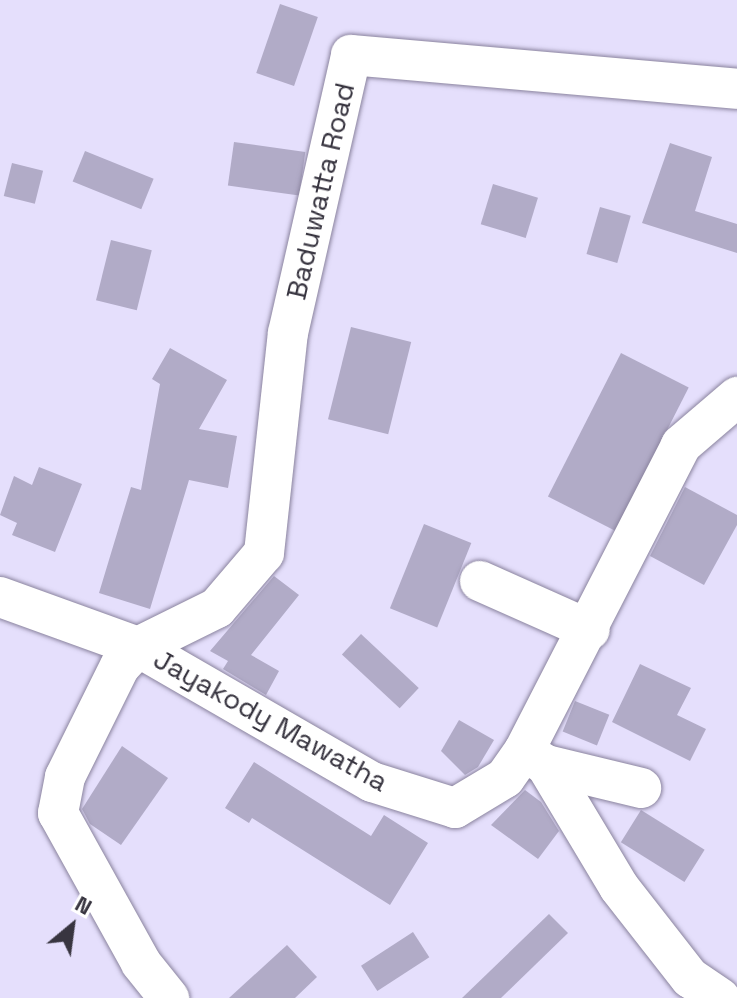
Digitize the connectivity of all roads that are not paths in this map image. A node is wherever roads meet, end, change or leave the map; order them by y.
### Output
1 (737, 89) edge
2 (737, 397) edge
3 (480, 581) dead end
4 (0, 597) edge
5 (590, 630) junction
6 (129, 656) junction
7 (535, 758) junction
8 (641, 788) dead end
9 (169, 998) edge
10 (720, 998) edge

1 - 6 street, Baduwatta Road
2 - 5 street, Jayakody Mawatha
3 - 5 street
4 - 6 street, Jayakody Mawatha
5 - 7 street, Jayakody Mawatha
6 - 7 street, Jayakody Mawatha
6 - 9 street
7 - 8 street
7 - 10 street

